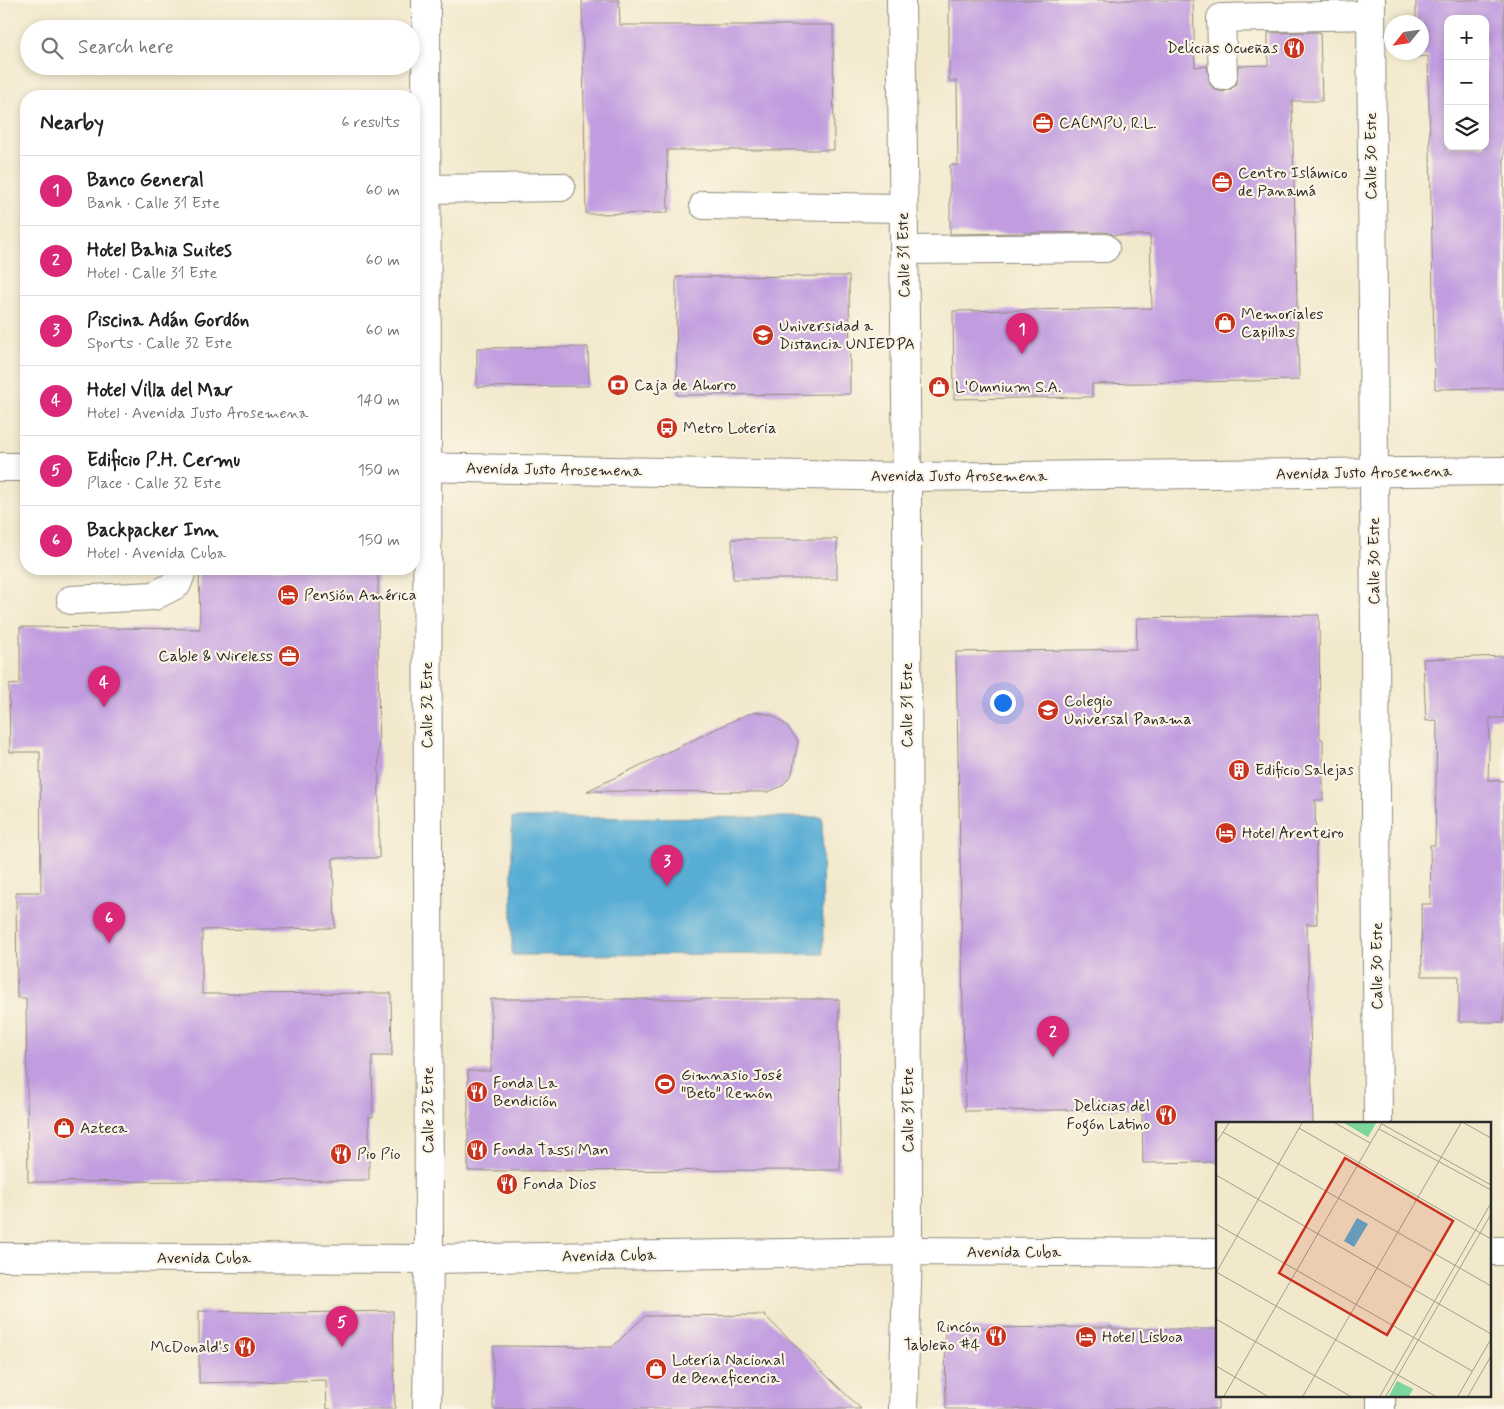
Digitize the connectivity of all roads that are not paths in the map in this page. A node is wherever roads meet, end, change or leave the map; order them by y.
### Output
1 (426, 0) edge
2 (901, 0) edge
3 (1371, 7) edge
4 (1223, 76) dead end
5 (561, 187) dead end
6 (426, 189) junction
7 (704, 205) dead end
8 (904, 208) junction
9 (1105, 248) dead end
10 (904, 250) junction
11 (0, 467) edge
12 (20, 467) edge
13 (420, 467) edge
14 (1504, 471) edge
15 (1373, 473) junction
16 (907, 477) junction
17 (181, 575) edge
18 (71, 600) dead end
19 (1378, 1122) edge
20 (908, 1251) junction
21 (1216, 1253) edge
22 (0, 1257) edge
23 (429, 1259) junction
24 (1380, 1396) edge
25 (427, 1409) edge
26 (903, 1409) edge
27 (1381, 1409) edge

1 - 6 street, Calle 32 Este
2 - 8 street, Calle 31 Este
3 - 4 street
3 - 15 street, Calle 30 Este
5 - 6 street
6 - 13 street, Calle 32 Este
7 - 8 street
8 - 10 street, Calle 31 Este
9 - 10 street
10 - 16 street, Calle 31 Este
11 - 12 street
13 - 16 street, Avenida Justo Arosemena
13 - 23 street, Calle 32 Este
14 - 15 street, Avenida Justo Arosemena
15 - 16 street, Avenida Justo Arosemena
15 - 19 street, Calle 30 Este
16 - 20 street, Calle 31 Este
17 - 18 street
20 - 21 street, Avenida Cuba
20 - 23 street, Avenida Cuba
20 - 26 street, Calle 31 Este
22 - 23 street, Avenida Cuba
23 - 25 street, Calle 32 Este
24 - 27 street

